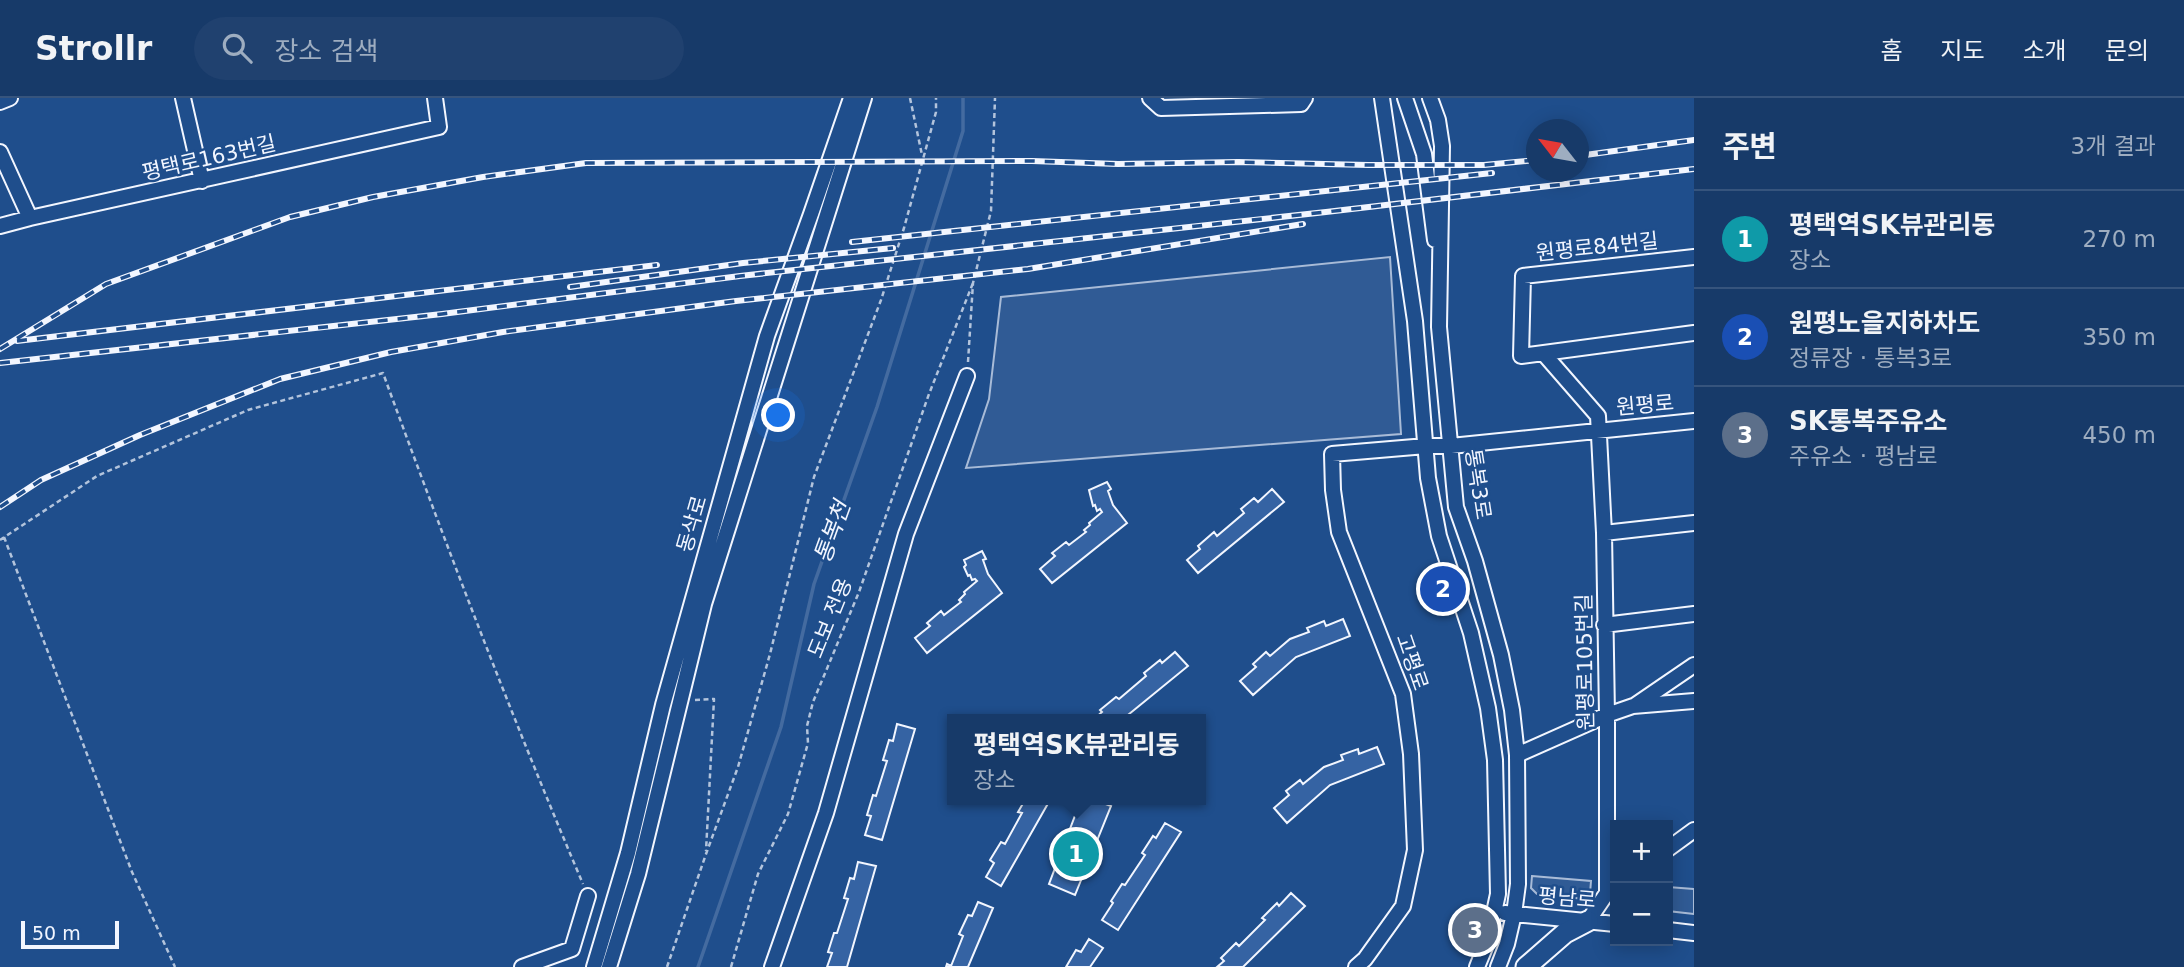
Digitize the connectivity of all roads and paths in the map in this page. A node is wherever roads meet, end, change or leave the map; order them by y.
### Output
1 (10, 98) edge
2 (183, 98) edge
3 (435, 98) edge
4 (850, 98) edge
5 (864, 98) edge
6 (910, 98) edge
7 (936, 98) edge
8 (995, 98) edge
9 (1150, 98) edge
10 (1304, 98) edge
11 (1382, 98) edge
12 (1405, 98) edge
13 (1430, 98) edge
14 (0, 102) edge
15 (1224, 102) edge
16 (0, 152) edge
17 (923, 158) junction
18 (202, 181) junction
19 (30, 218) junction
20 (0, 226) edge
21 (1694, 257) edge
22 (1439, 273) junction
23 (973, 283) junction
24 (1694, 333) edge
25 (1544, 354) junction
26 (967, 376) joint
27 (1694, 421) edge
28 (1600, 430) junction
29 (1426, 446) junction
30 (1451, 446) junction
31 (1694, 523) edge
32 (1604, 533) junction
33 (2, 538) edge
34 (1694, 614) edge
35 (1604, 625) junction
36 (1694, 665) edge
37 (1694, 701) edge
38 (1633, 706) junction
39 (692, 709) dead end
40 (1607, 715) junction
41 (1517, 755) junction
42 (1694, 830) edge
43 (1673, 845) edge
44 (706, 854) junction
45 (1611, 883) edge
46 (1610, 891) edge
47 (588, 896) joint
48 (1495, 911) junction
49 (1514, 914) junction
50 (1588, 921) junction
51 (1610, 923) edge
52 (1673, 931) edge
53 (1694, 933) edge
54 (175, 967) edge
55 (522, 967) edge
56 (594, 967) edge
57 (609, 967) edge
58 (667, 967) edge
59 (731, 967) edge
60 (772, 967) edge
61 (1356, 967) edge
62 (1477, 967) edge
63 (1498, 967) edge
64 (1526, 967) edge

1 - 14 street
2 - 18 street
3 - 18 street, 평택로163번길
4 - 56 street, 동삭로
5 - 57 street, 동삭로
6 - 17 path
7 - 17 path
8 - 23 path
9 - 15 street
10 - 15 street
11 - 29 street
12 - 22 street
13 - 22 street, 통복3로
16 - 19 street
17 - 44 path
18 - 19 street, 평택로163번길
19 - 20 street, 평택로163번길
21 - 25 street, 원평로84번길
22 - 30 street, 통복3로
23 - 26 path
23 - 59 path, 도보 전용
24 - 25 street
25 - 28 street, 원평로84번길
26 - 60 street
27 - 28 street, 원평로
28 - 30 street, 원평로
28 - 32 street, 원평로105번길
29 - 30 street, 원평로
29 - 48 street
29 - 61 street, 고평로
30 - 41 street, 통복3로
31 - 32 street
32 - 35 street, 원평로105번길
33 - 47 path
33 - 54 path
34 - 35 street
35 - 40 street, 원평로105번길
36 - 38 street
37 - 38 street
38 - 40 street
39 - 44 path
40 - 41 street
40 - 45 street, 원평로105번길
41 - 49 street, 통복3로
42 - 43 street
44 - 58 path
46 - 50 street, 원평로105번길
47 - 55 street
48 - 49 street, 평남로
48 - 62 street
49 - 50 street, 평남로
49 - 63 street, 평남로
50 - 51 street, 평남로
50 - 64 main road
52 - 53 street

